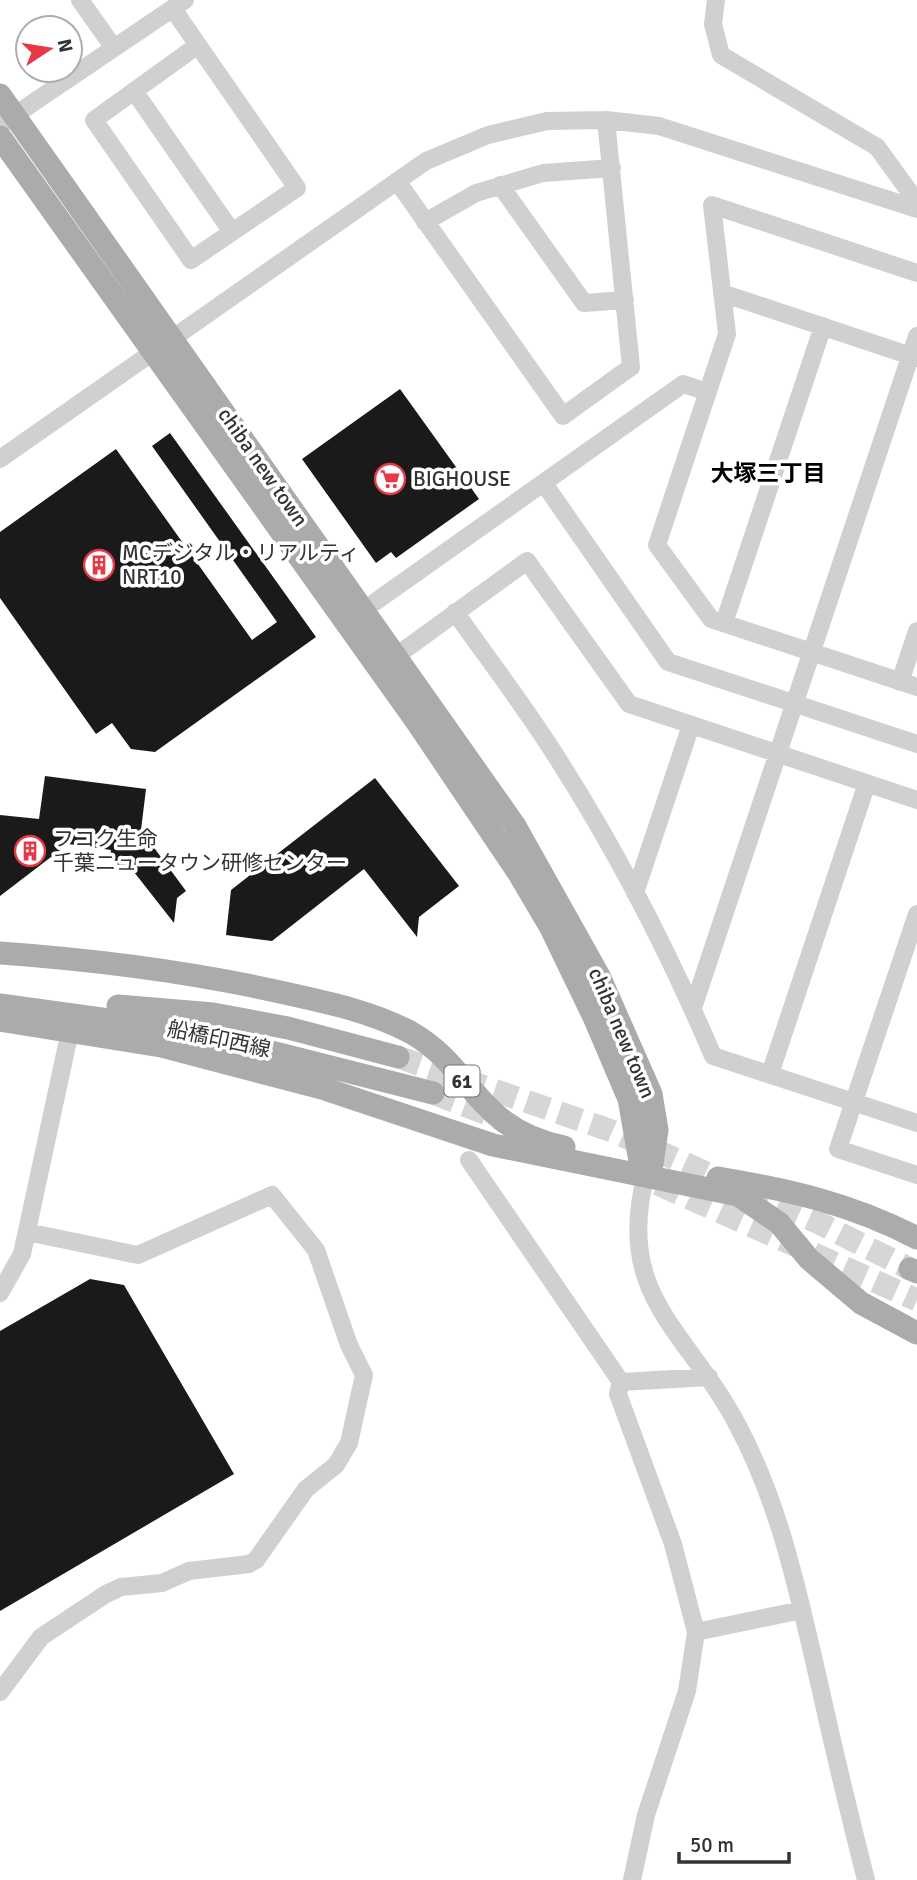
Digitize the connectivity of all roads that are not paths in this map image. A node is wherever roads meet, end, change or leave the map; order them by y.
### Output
1 (79, 0) edge
2 (716, 0) edge
3 (179, 4) edge
4 (198, 45) junction
5 (114, 48) junction
6 (134, 91) junction
7 (0, 95) edge
8 (7, 120) edge
9 (606, 120) junction
10 (0, 137) edge
11 (612, 168) junction
12 (397, 181) junction
13 (500, 185) junction
14 (917, 202) edge
15 (917, 209) edge
16 (425, 222) junction
17 (232, 232) junction
18 (917, 273) edge
19 (722, 293) junction
20 (625, 300) junction
21 (823, 327) junction
22 (917, 336) edge
23 (173, 339) junction
24 (154, 353) junction
25 (914, 356) edge
26 (708, 392) junction
27 (0, 459) edge
28 (545, 485) junction
29 (375, 603) dead end
30 (455, 612) junction
31 (724, 624) junction
32 (917, 631) edge
33 (812, 652) junction
34 (387, 655) junction
35 (909, 684) edge
36 (691, 725) junction
37 (917, 744) edge
38 (778, 754) junction
39 (867, 783) junction
40 (917, 800) edge
41 (635, 892) junction
42 (917, 914) edge
43 (0, 953) edge
44 (0, 995) edge
45 (0, 1005) edge
46 (693, 1008) junction
47 (0, 1020) edge
48 (70, 1031) junction
49 (398, 1057) tunnel mouth
50 (770, 1074) junction
51 (433, 1093) tunnel mouth
52 (854, 1102) junction
53 (917, 1123) edge
54 (469, 1160) dead end
55 (646, 1166) junction
56 (917, 1175) edge
57 (27, 1232) junction
58 (917, 1238) edge
59 (0, 1293) edge
60 (917, 1333) edge
61 (709, 1377) junction
62 (621, 1382) junction
63 (802, 1611) junction
64 (696, 1632) junction
65 (0, 1692) edge
66 (632, 1880) edge
67 (866, 1880) edge

1 - 5 street
2 - 14 street
3 - 4 street
3 - 5 street
4 - 6 street
4 - 17 street
5 - 8 street
6 - 17 street
6 - 17 street
7 - 8 main road, chiba new town
8 - 23 main road, chiba new town
9 - 11 street
9 - 12 street
9 - 15 street
10 - 24 main road, chiba new town
11 - 13 street
11 - 20 street
12 - 16 street
12 - 23 street
13 - 16 street
13 - 20 street
16 - 20 street
18 - 19 street
19 - 21 street
19 - 26 street
21 - 25 street
21 - 31 street
22 - 25 street
23 - 24 street
23 - 34 main road, chiba new town
24 - 27 street
24 - 34 main road, chiba new town
25 - 33 street
26 - 28 street
26 - 31 street
28 - 29 street
28 - 37 street
30 - 34 street
30 - 36 street
30 - 41 street
31 - 33 street
32 - 35 street
33 - 35 street
33 - 38 street
34 - 55 main road, chiba new town
36 - 38 street
36 - 41 street
38 - 39 street
38 - 46 street
39 - 40 street
39 - 50 street
41 - 46 street
42 - 52 street
43 - 55 main road, 61
44 - 49 main road, 船橋印西線
45 - 51 main road, 船橋印西線 / 61
46 - 50 street
47 - 48 main road, 61
48 - 55 main road, 61
48 - 57 street
50 - 52 street
52 - 53 street
52 - 56 street
54 - 62 street
55 - 58 main road, 61
55 - 60 main road
55 - 61 street
57 - 59 street
57 - 65 street
61 - 62 street
61 - 63 street
62 - 64 street
63 - 64 street
63 - 67 street
64 - 66 street

